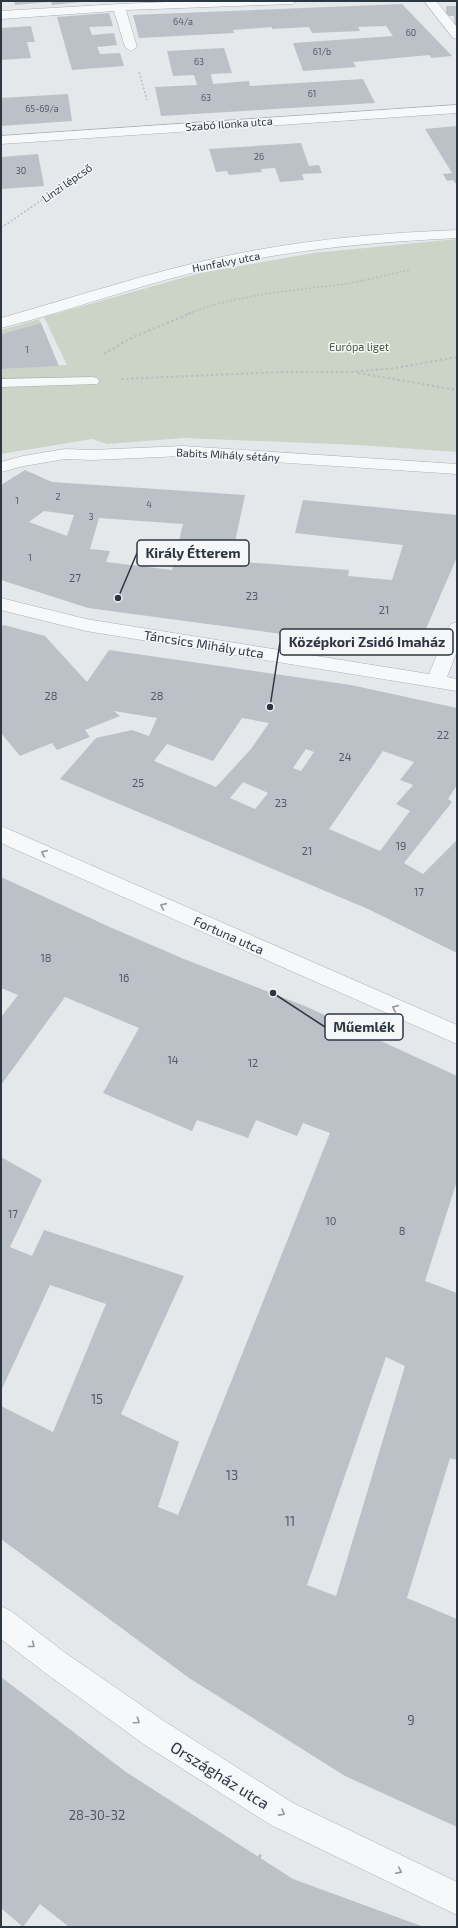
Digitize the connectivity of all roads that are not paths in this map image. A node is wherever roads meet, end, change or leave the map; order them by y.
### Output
1 (292, 1) edge
2 (430, 1) edge
3 (119, 7) junction
4 (1, 15) edge
5 (457, 35) edge
6 (131, 47) road end
7 (457, 109) edge
8 (1, 140) edge
9 (457, 234) edge
10 (1, 323) edge
11 (92, 381) road end
12 (1, 383) edge
13 (1, 467) edge
14 (457, 469) edge
15 (1, 604) edge
16 (457, 628) edge
17 (436, 681) junction
18 (457, 685) edge
19 (1, 834) edge
20 (457, 1035) edge
21 (1, 1621) edge
22 (457, 1899) edge

1 - 3 street
2 - 5 street
3 - 4 street
3 - 6 street
7 - 8 street, Szabó Ilonka utca
9 - 10 street, Hunfalvy utca
11 - 12 lane
13 - 14 street, Babits Mihály sétány
15 - 17 street, Táncsics Mihály utca
16 - 17 street
17 - 18 street, Táncsics Mihály utca
20 -> 19 street, Fortuna utca
21 -> 22 street, Országház utca

